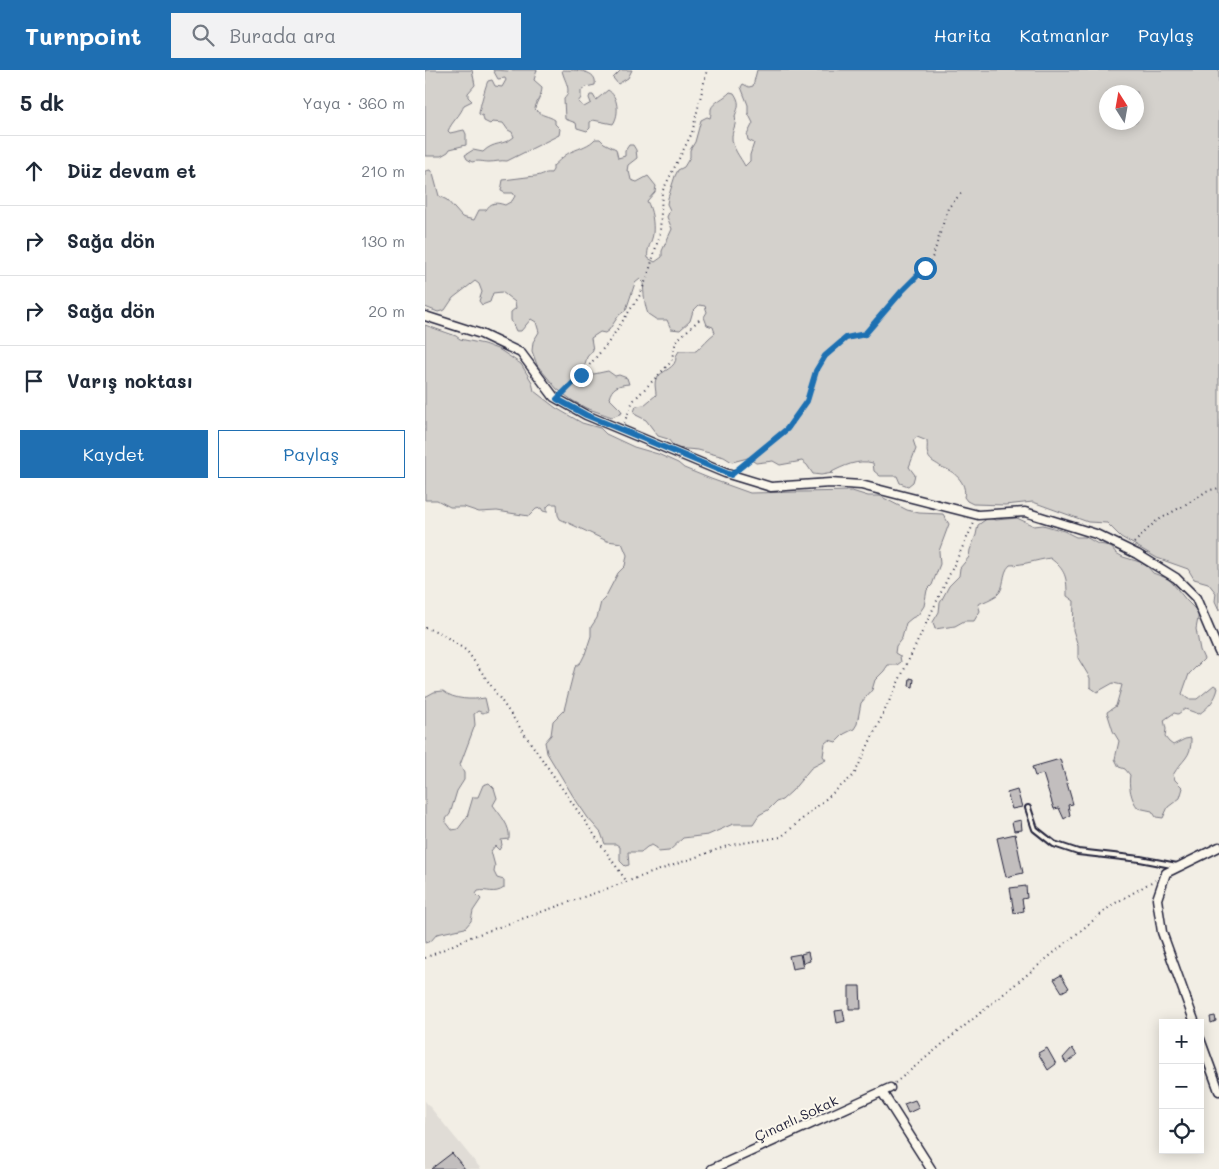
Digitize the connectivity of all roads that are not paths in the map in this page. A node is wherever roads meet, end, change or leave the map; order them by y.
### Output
1 (425, 316) edge
2 (1219, 652) edge
3 (1028, 808) dead end
4 (1219, 847) edge
5 (1179, 866) junction
6 (1194, 1019) edge
7 (1204, 1049) edge
8 (890, 1088) road end
9 (1219, 1091) edge
10 (881, 1092) junction
11 (712, 1169) edge
12 (931, 1169) edge

1 - 2 street
3 - 5 lane
4 - 5 street
5 - 6 street
7 - 9 street
8 - 10 street, Çınarlı Sokak
10 - 11 street, Çınarlı Sokak
10 - 12 street

